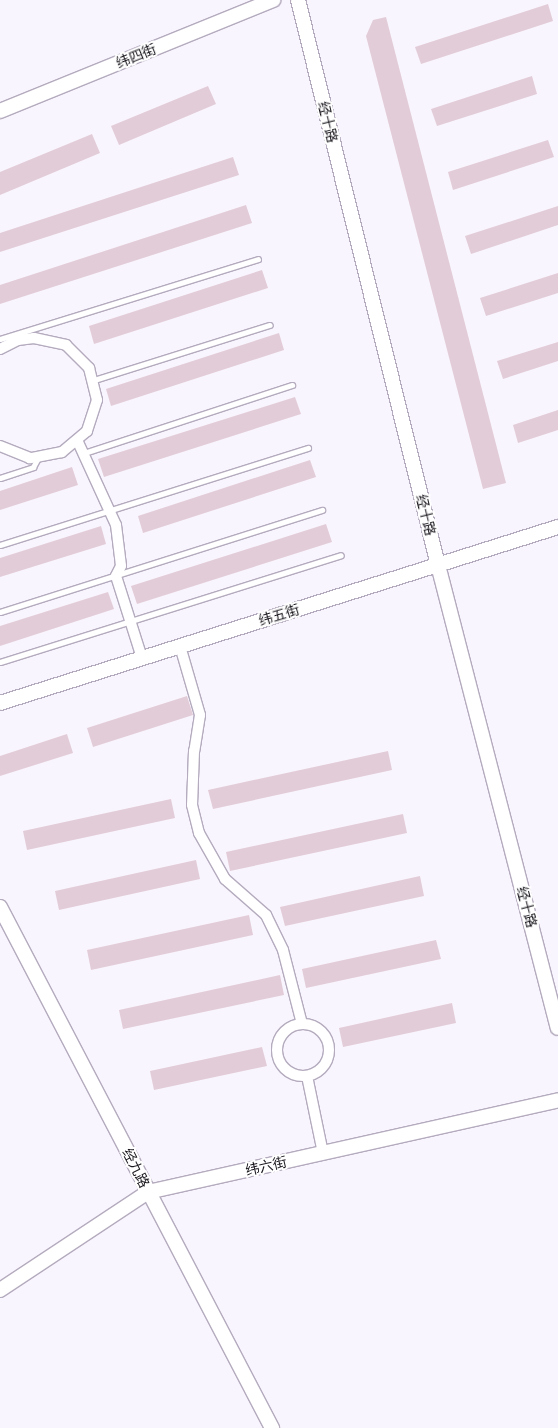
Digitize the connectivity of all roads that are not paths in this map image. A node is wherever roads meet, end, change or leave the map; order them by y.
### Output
1 (273, 0) edge
2 (298, 0) edge
3 (0, 112) edge
4 (258, 259) dead end
5 (270, 325) dead end
6 (0, 340) edge
7 (0, 349) edge
8 (94, 380) junction
9 (292, 385) dead end
10 (78, 442) junction
11 (0, 446) edge
12 (308, 448) dead end
13 (83, 453) junction
14 (38, 458) junction
15 (0, 478) edge
16 (109, 510) junction
17 (322, 510) dead end
18 (558, 527) edge
19 (0, 545) edge
20 (341, 555) dead end
21 (438, 565) junction
22 (116, 576) junction
23 (0, 612) edge
24 (130, 621) junction
25 (180, 646) junction
26 (142, 658) junction
27 (0, 662) edge
28 (0, 703) edge
29 (0, 907) edge
30 (302, 1024) junction
31 (558, 1028) edge
32 (307, 1076) junction
33 (558, 1100) edge
34 (323, 1153) junction
35 (148, 1192) junction
36 (0, 1290) edge
37 (272, 1428) edge

1 - 3 street, 纬四街
2 - 21 street, 经十路
4 - 6 lane
5 - 8 lane
7 - 8 street
8 - 10 street
9 - 13 lane
10 - 13 street
10 - 14 street
11 - 14 street
12 - 16 lane
13 - 16 street
14 - 15 lane
16 - 19 lane
16 - 22 street
17 - 22 lane
18 - 21 street, 纬五街
20 - 24 lane
21 - 25 street, 纬五街
21 - 31 street, 经十路
22 - 23 lane
22 - 24 street
24 - 26 street
24 - 27 lane
25 - 26 street, 纬五街
25 - 30 street
26 - 28 street, 纬五街
29 - 35 street, 经九路
30 - 32 street
30 - 32 street
32 - 34 street
33 - 34 street, 纬六街
34 - 35 street, 纬六街
35 - 36 street, 纬六街
35 - 37 street, 经九路

